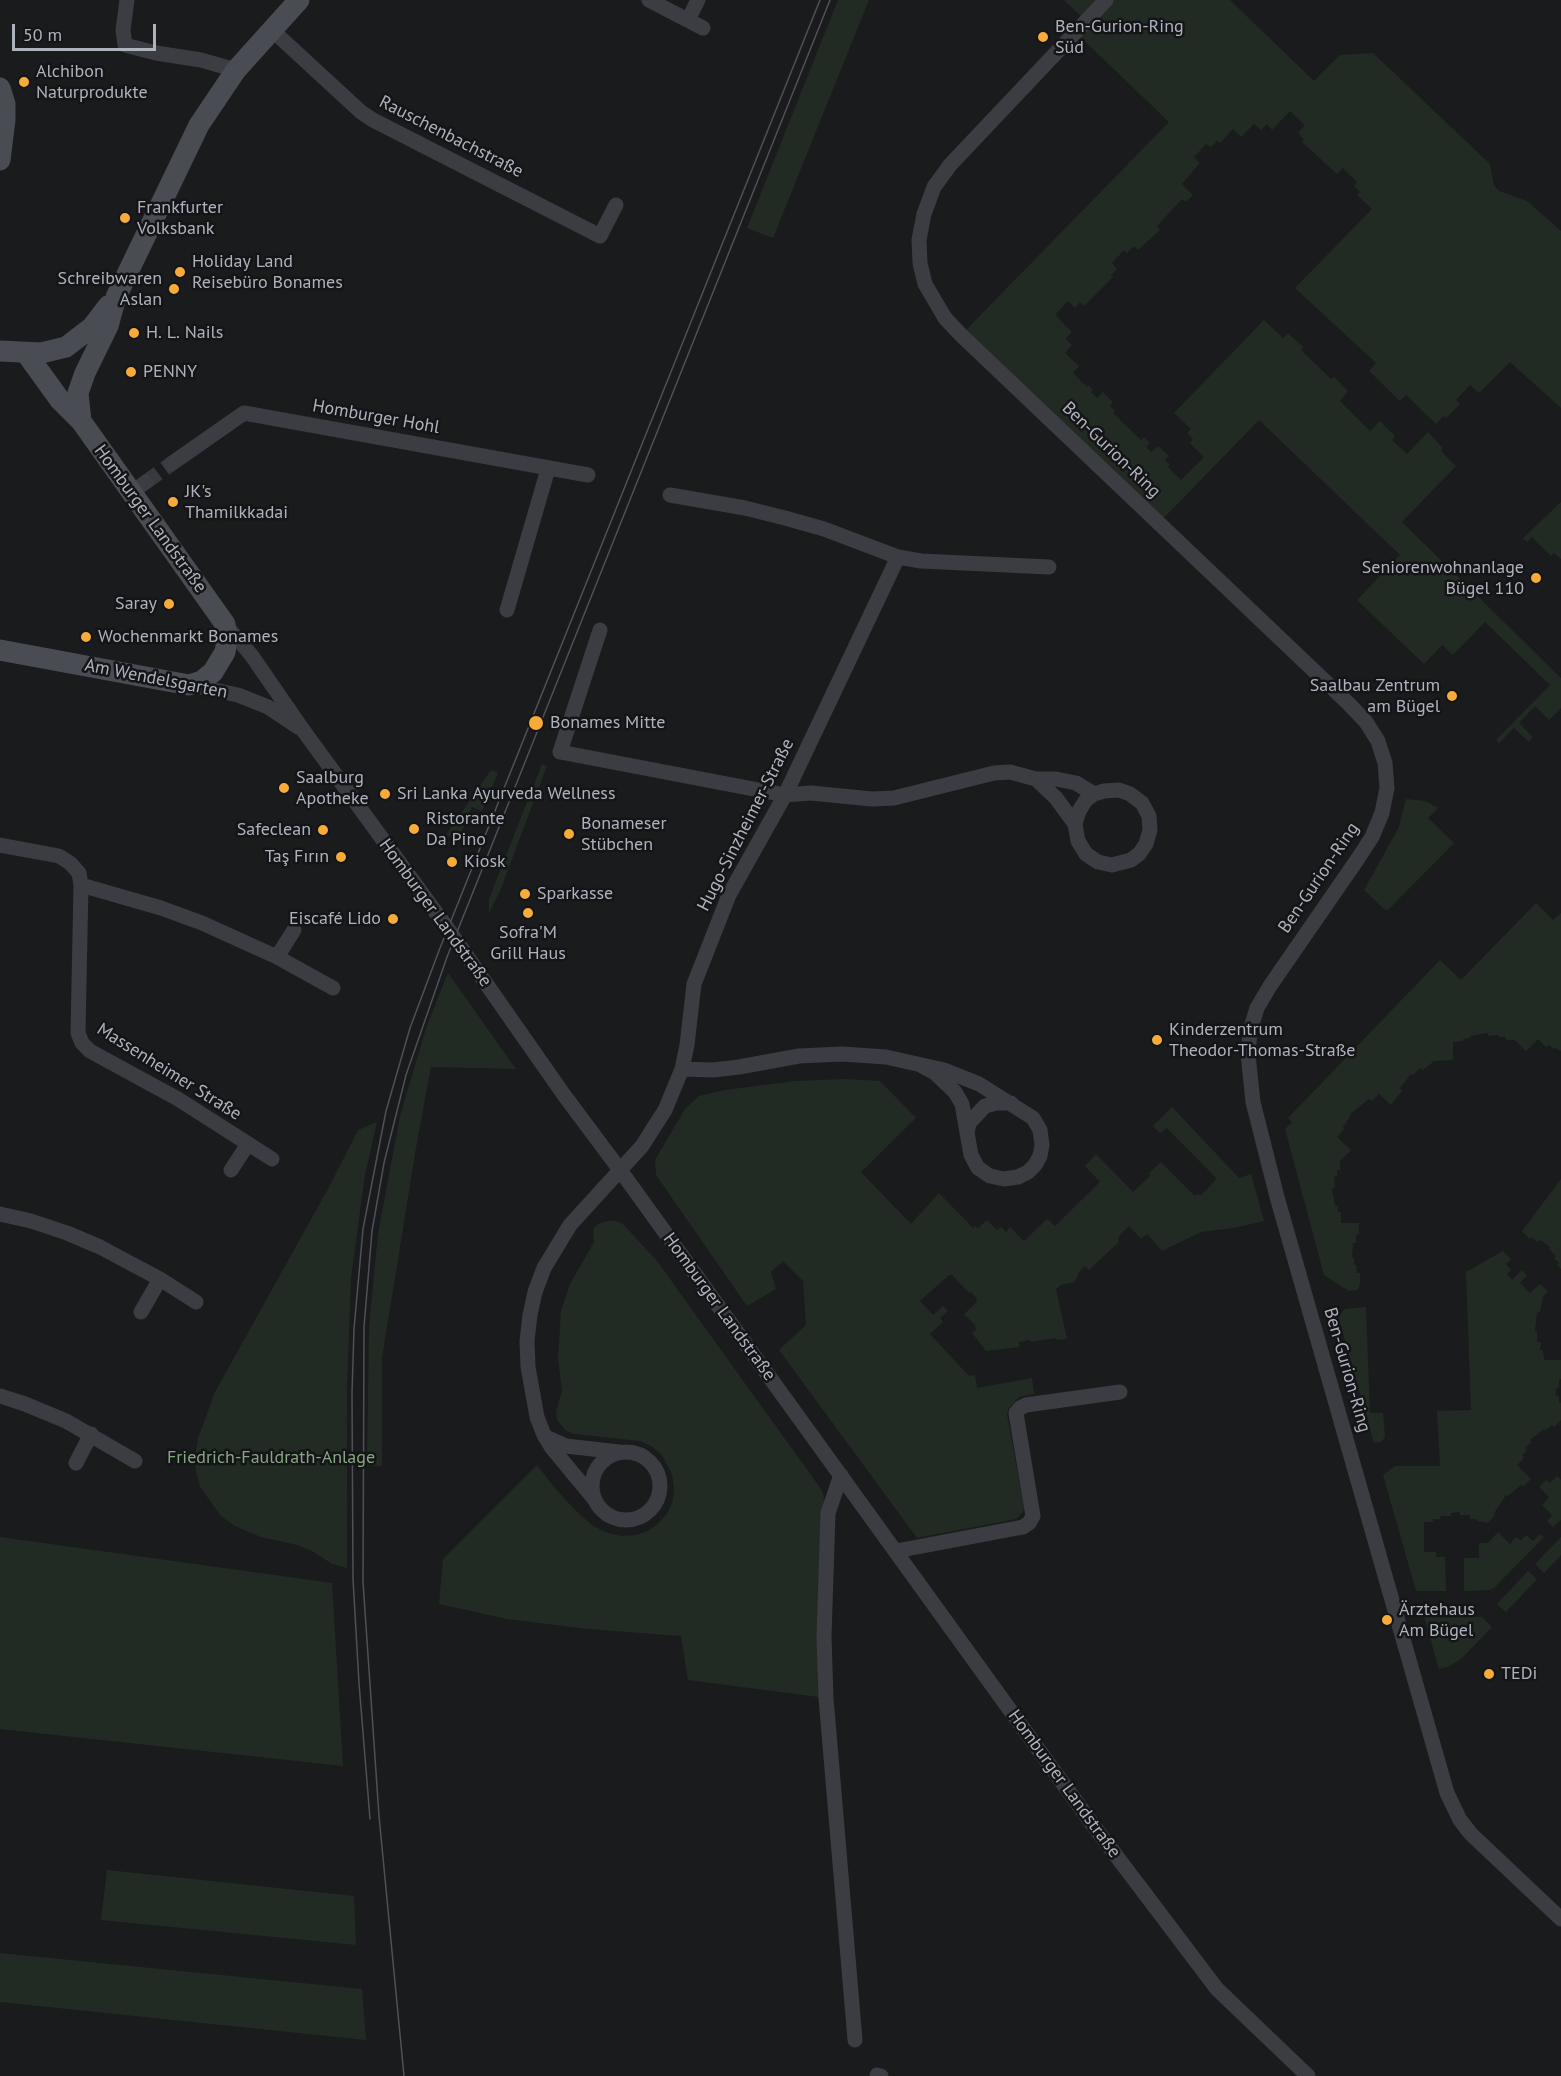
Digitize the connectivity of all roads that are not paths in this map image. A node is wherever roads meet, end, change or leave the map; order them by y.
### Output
1 (127, 0) edge
2 (299, 0) edge
3 (649, 0) edge
4 (698, 0) edge
5 (1106, 0) edge
6 (688, 20) junction
7 (703, 28) dead end
8 (272, 30) junction
9 (236, 70) junction
10 (0, 88) edge
11 (3, 120) edge
12 (0, 160) edge
13 (616, 205) dead end
14 (116, 297) junction
15 (0, 351) edge
16 (26, 353) junction
17 (81, 421) junction
18 (171, 464) tunnel mouth
19 (548, 469) junction
20 (588, 475) dead end
21 (670, 495) dead end
22 (898, 557) junction
23 (1049, 567) dead end
24 (507, 610) dead end
25 (225, 624) junction
26 (600, 630) dead end
27 (0, 650) edge
28 (189, 685) junction
29 (303, 730) junction
30 (1036, 779) junction
31 (785, 795) junction
32 (1094, 795) junction
33 (1075, 824) junction
34 (0, 845) edge
35 (81, 885) junction
36 (294, 930) dead end
37 (277, 957) junction
38 (333, 988) dead end
39 (922, 1065) junction
40 (682, 1069) junction
41 (1011, 1103) junction
42 (966, 1136) junction
43 (248, 1144) junction
44 (272, 1159) dead end
45 (231, 1170) dead end
46 (620, 1170) junction
47 (0, 1215) edge
48 (160, 1279) junction
49 (196, 1302) dead end
50 (141, 1312) dead end
51 (1120, 1392) dead end
52 (0, 1396) edge
53 (91, 1434) junction
54 (544, 1436) junction
55 (621, 1452) junction
56 (135, 1461) dead end
57 (76, 1462) dead end
58 (841, 1475) junction
59 (595, 1500) junction
60 (896, 1551) junction
61 (1561, 1918) edge
62 (855, 2040) dead end
63 (1308, 2076) edge

1 - 9 street
2 - 8 street
3 - 6 street
4 - 6 street
5 - 61 street, Ben-Gurion-Ring
6 - 7 street
8 - 9 street
8 - 13 street, Rauschenbachstraße
9 - 14 street
10 - 11 street
11 - 12 street
14 - 16 street
14 - 17 street
15 - 16 street
16 - 17 street, Homburger Landstraße
17 - 25 street, Homburger Landstraße
18 - 19 street, Homburger Hohl
19 - 20 street, Homburger Hohl
19 - 24 street
21 - 22 street
22 - 23 street
22 - 31 street, Hugo-Sinzheimer-Straße
25 - 28 street
25 - 29 street, Homburger Landstraße
26 - 31 street
27 - 28 street, Am Wendelsgarten
28 - 29 street, Am Wendelsgarten
29 - 46 street, Homburger Landstraße
30 - 31 street
30 - 32 street
30 - 33 street
31 - 40 street, Hugo-Sinzheimer-Straße
32 - 33 street
32 - 33 street
34 - 35 street
35 - 37 street
35 - 43 street, Massenheimer Straße
36 - 37 street
37 - 38 street
39 - 40 street
39 - 41 street
39 - 42 street
40 - 46 street, Hugo-Sinzheimer-Straße
41 - 42 street
41 - 42 street
43 - 44 street, Massenheimer Straße
43 - 45 street, Massenheimer Straße
46 - 54 street, Hugo-Sinzheimer-Straße
46 - 58 street, Homburger Landstraße
47 - 48 street
48 - 49 street
48 - 50 street
51 - 60 street
52 - 53 street
53 - 56 street
53 - 57 street
54 - 55 street, Hugo-Sinzheimer-Straße
54 - 59 street, Hugo-Sinzheimer-Straße
55 - 59 street
55 - 59 street, Hugo-Sinzheimer-Straße
58 - 60 street, Homburger Landstraße
58 - 62 street
60 - 63 street, Homburger Landstraße

